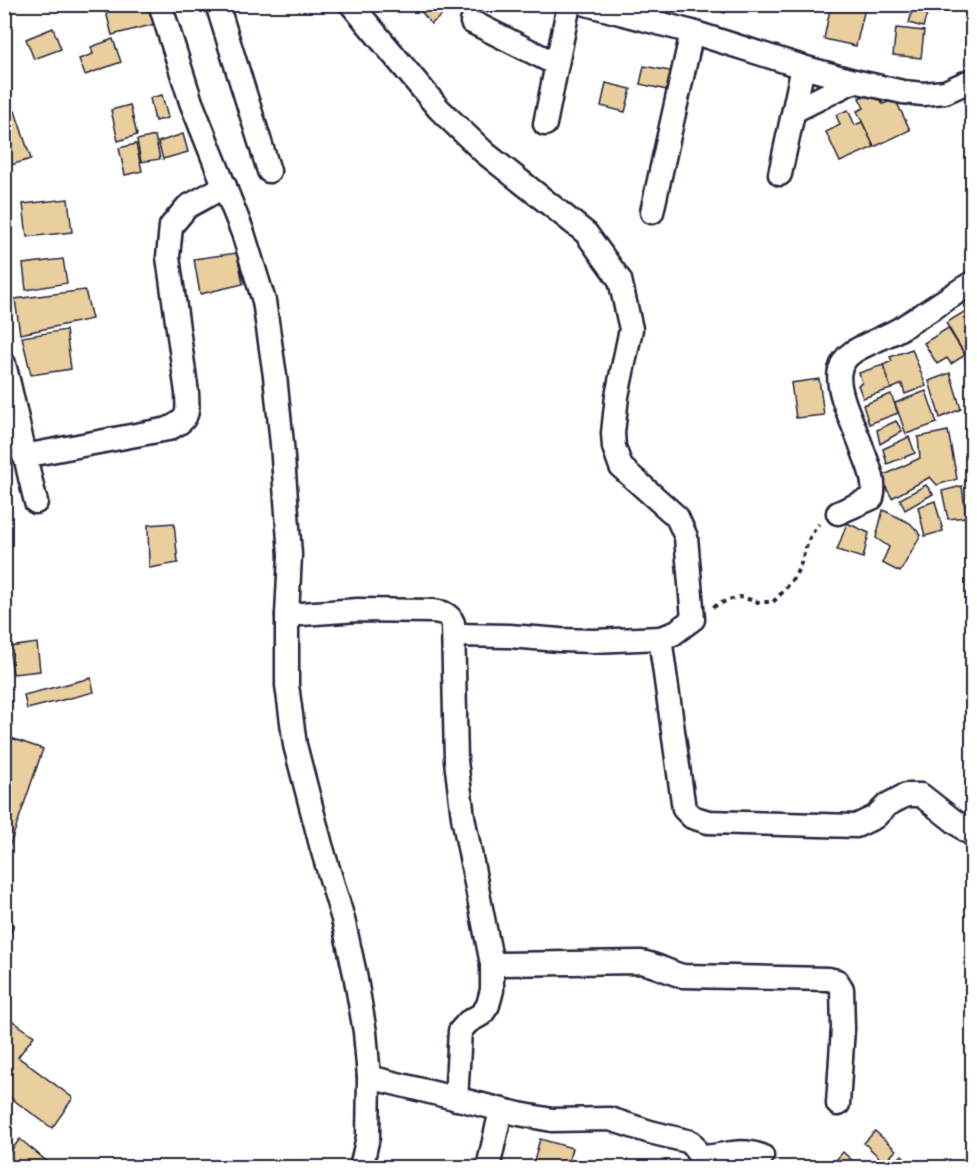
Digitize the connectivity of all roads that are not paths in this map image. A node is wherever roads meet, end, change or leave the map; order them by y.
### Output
1 (160, 4) edge
2 (217, 4) edge
3 (351, 4) edge
4 (569, 4) edge
5 (586, 4) edge
6 (472, 21) dead end
7 (693, 33) junction
8 (556, 64) junction
9 (803, 67) junction
10 (972, 80) edge
11 (854, 81) junction
12 (794, 111) junction
13 (545, 124) dead end
14 (269, 171) dead end
15 (780, 174) dead end
16 (225, 186) junction
17 (652, 212) dead end
18 (972, 283) edge
19 (4, 364) edge
20 (24, 456) junction
21 (36, 502) dead end
22 (838, 513) dead end
23 (286, 615) junction
24 (454, 635) junction
25 (660, 638) junction
26 (968, 832) dead end
27 (492, 964) junction
28 (369, 1077) junction
29 (456, 1099) junction
30 (838, 1104) dead end
31 (501, 1110) junction
32 (762, 1156) dead end
33 (361, 1167) edge
34 (488, 1167) edge

1 - 16 street
2 - 14 street
3 - 25 street
4 - 8 street
5 - 7 street
6 - 8 street
7 - 9 street
7 - 17 street
8 - 13 street
9 - 11 street
9 - 12 street
10 - 11 street
11 - 12 street
12 - 15 street
16 - 20 street
16 - 23 street
18 - 22 street
19 - 20 street
20 - 21 street
23 - 24 street
23 - 28 street
24 - 25 street
24 - 27 street
25 - 26 street
27 - 29 street
27 - 30 street
28 - 29 street
28 - 33 street
29 - 31 street
31 - 32 street
31 - 34 street

